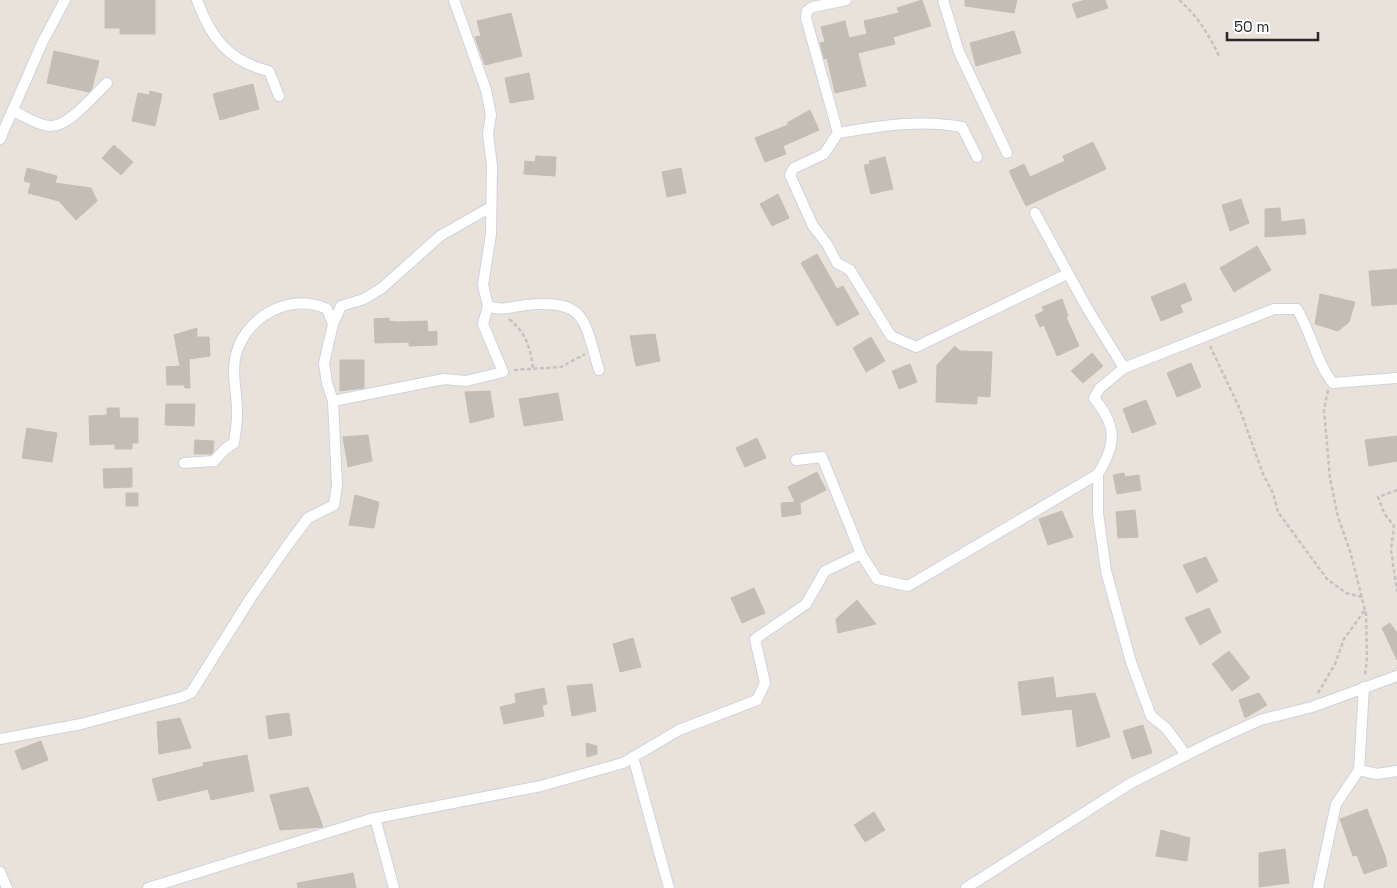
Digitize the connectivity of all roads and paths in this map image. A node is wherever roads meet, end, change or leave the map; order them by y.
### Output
1 (65, 0) edge
2 (197, 0) edge
3 (454, 0) edge
4 (846, 0) edge
5 (942, 0) edge
6 (1179, 0) edge
7 (1219, 56) dead end
8 (107, 82) dead end
9 (279, 96) dead end
10 (13, 111) junction
11 (838, 133) junction
12 (0, 139) edge
13 (1008, 152) dead end
14 (977, 157) dead end
15 (491, 207) junction
16 (1035, 213) dead end
17 (1067, 274) junction
18 (492, 308) junction
19 (333, 324) junction
20 (1205, 336) junction
21 (594, 351) junction
22 (533, 368) junction
23 (1124, 368) junction
24 (599, 370) dead end
25 (503, 372) junction
26 (1397, 378) edge
27 (1333, 383) junction
28 (333, 401) junction
29 (796, 460) dead end
30 (184, 463) dead end
31 (1098, 474) junction
32 (1397, 490) edge
33 (861, 554) junction
34 (1397, 591) edge
35 (1362, 597) junction
36 (1365, 610) junction
37 (1397, 676) edge
38 (1364, 687) junction
39 (1312, 707) junction
40 (0, 739) edge
41 (1186, 756) junction
42 (634, 757) junction
43 (1359, 770) junction
44 (1397, 771) edge
45 (375, 818) junction
46 (0, 872) edge
47 (7, 888) edge
48 (148, 888) edge
49 (394, 888) edge
50 (669, 888) edge
51 (966, 888) edge
52 (1318, 888) edge

1 - 10 street
2 - 9 street
3 - 15 street
4 - 11 street
5 - 13 street
6 - 7 path
8 - 10 street
10 - 12 street
11 - 14 street
11 - 17 street
15 - 18 street
15 - 19 street
16 - 17 street
17 - 23 street
18 - 21 street
18 - 22 path
18 - 25 street
19 - 28 street
19 - 30 street
20 - 23 street
20 - 27 street
20 - 35 path
21 - 22 path
21 - 24 street
22 - 25 path
23 - 31 street
25 - 28 street
26 - 27 street
27 - 35 path
28 - 40 street
29 - 33 street
31 - 33 street
31 - 41 street
32 - 34 path
33 - 42 street
35 - 36 path
36 - 38 path
36 - 39 path
37 - 38 street
38 - 39 street
38 - 43 street
39 - 41 street
41 - 51 street
42 - 45 street
42 - 50 street
43 - 44 street
43 - 52 street
45 - 48 street
45 - 49 street
46 - 47 street

